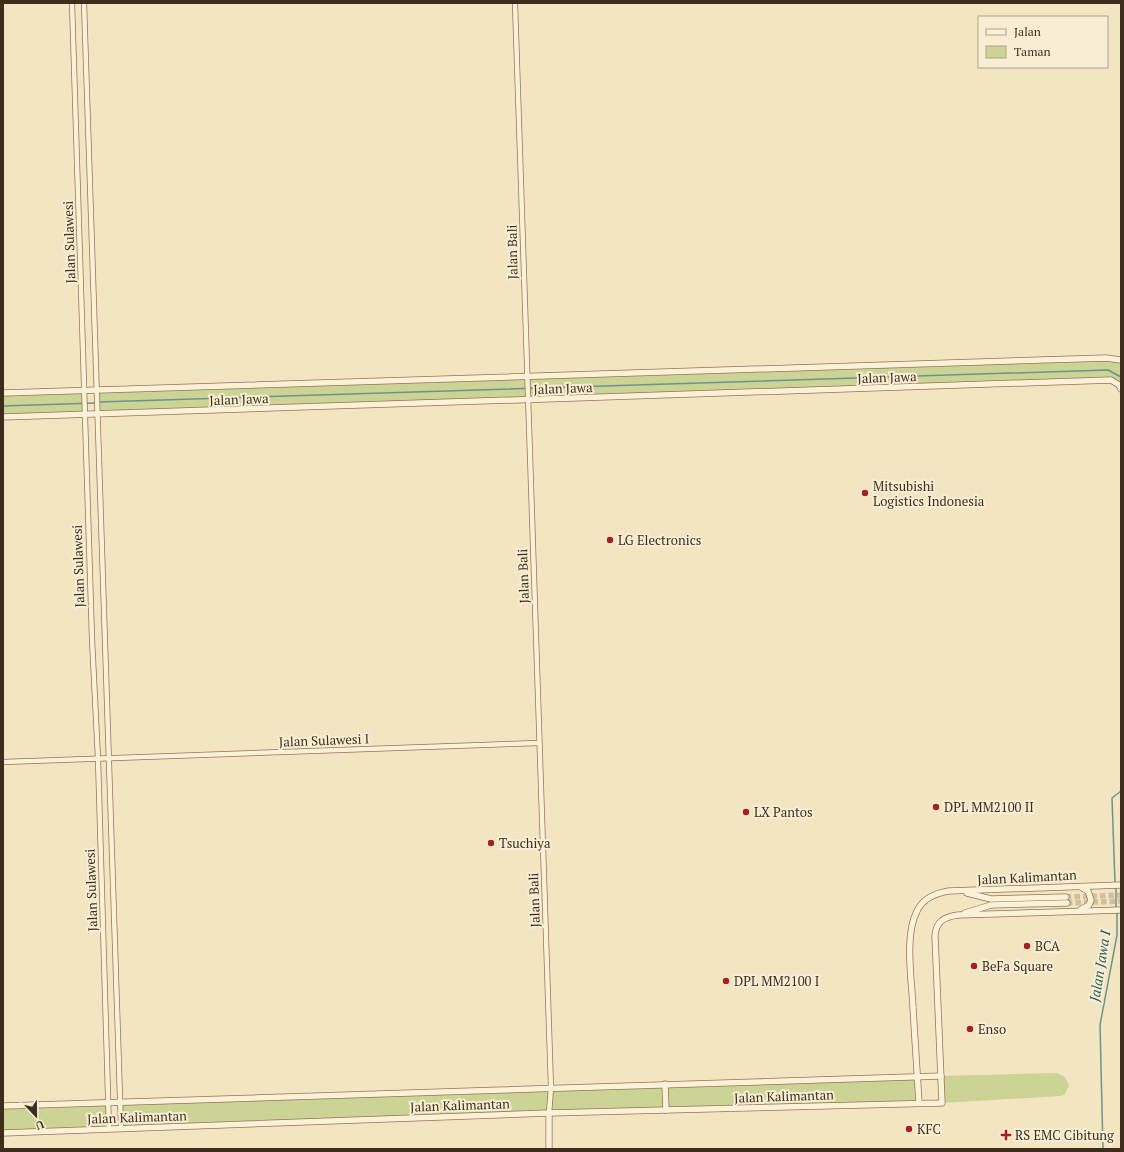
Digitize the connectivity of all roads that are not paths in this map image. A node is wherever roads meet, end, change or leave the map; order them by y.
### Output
1 (72, 3) edge
2 (84, 3) edge
3 (515, 3) edge
4 (1121, 360) edge
5 (526, 379) junction
6 (1121, 388) edge
7 (3, 393) edge
8 (84, 393) junction
9 (97, 393) junction
10 (528, 397) junction
11 (85, 412) junction
12 (97, 412) junction
13 (3, 417) edge
14 (539, 743) junction
15 (108, 758) junction
16 (98, 759) junction
17 (3, 762) edge
18 (1121, 885) edge
19 (1077, 886) junction
20 (957, 891) junction
21 (1121, 910) edge
22 (1077, 911) junction
23 (958, 915) junction
24 (917, 1076) junction
25 (941, 1076) junction
26 (665, 1084) junction
27 (551, 1088) junction
28 (108, 1102) junction
29 (120, 1102) junction
30 (919, 1103) junction
31 (3, 1106) edge
32 (666, 1110) junction
33 (549, 1113) junction
34 (120, 1128) junction
35 (109, 1129) junction
36 (3, 1133) edge
37 (549, 1149) edge

1 - 8 street, Jalan Sulawesi
2 - 9 street, Jalan Sulawesi
3 - 5 street, Jalan Bali
4 - 5 street, Jalan Jawa
5 - 9 street, Jalan Jawa
5 - 10 street, Jalan Bali
6 - 10 street, Jalan Jawa
7 - 8 street, Jalan Jawa
8 - 9 street, Jalan Jawa
8 - 11 street, Jalan Sulawesi
9 - 12 street, Jalan Sulawesi
10 - 12 street, Jalan Jawa
10 - 14 street, Jalan Bali
11 - 12 street, Jalan Jawa
11 - 13 street, Jalan Jawa
11 - 16 street, Jalan Sulawesi
12 - 15 street, Jalan Sulawesi
14 - 15 street, Jalan Sulawesi I
14 - 27 street, Jalan Bali
15 - 16 street, Jalan Sulawesi I
15 - 29 street, Jalan Sulawesi
16 - 17 street, Jalan Sulawesi I
16 - 28 street, Jalan Sulawesi
18 - 19 street, Jalan Kalimantan
19 - 20 street, Jalan Kalimantan
19 - 22 street
20 - 23 street
20 - 24 street, Jalan Kalimantan
21 - 22 street, Jalan Kalimantan
22 - 23 street, Jalan Kalimantan
23 - 25 street, Jalan Kalimantan
24 - 25 street, Jalan Kalimantan
24 - 26 street, Jalan Kalimantan
24 - 30 street, Jalan Kalimantan
25 - 30 street, Jalan Kalimantan
26 - 27 street, Jalan Kalimantan
26 - 32 street
27 - 29 street, Jalan Kalimantan
27 - 33 street, Jalan Bali
28 - 29 street, Jalan Kalimantan
28 - 31 street, Jalan Kalimantan
28 - 35 street, Jalan Sulawesi
29 - 34 street, Jalan Sulawesi
30 - 32 street, Jalan Kalimantan
32 - 33 street, Jalan Kalimantan
33 - 34 street, Jalan Kalimantan
33 - 37 street, Jalan Bali
34 - 35 street, Jalan Kalimantan
35 - 36 street, Jalan Kalimantan

